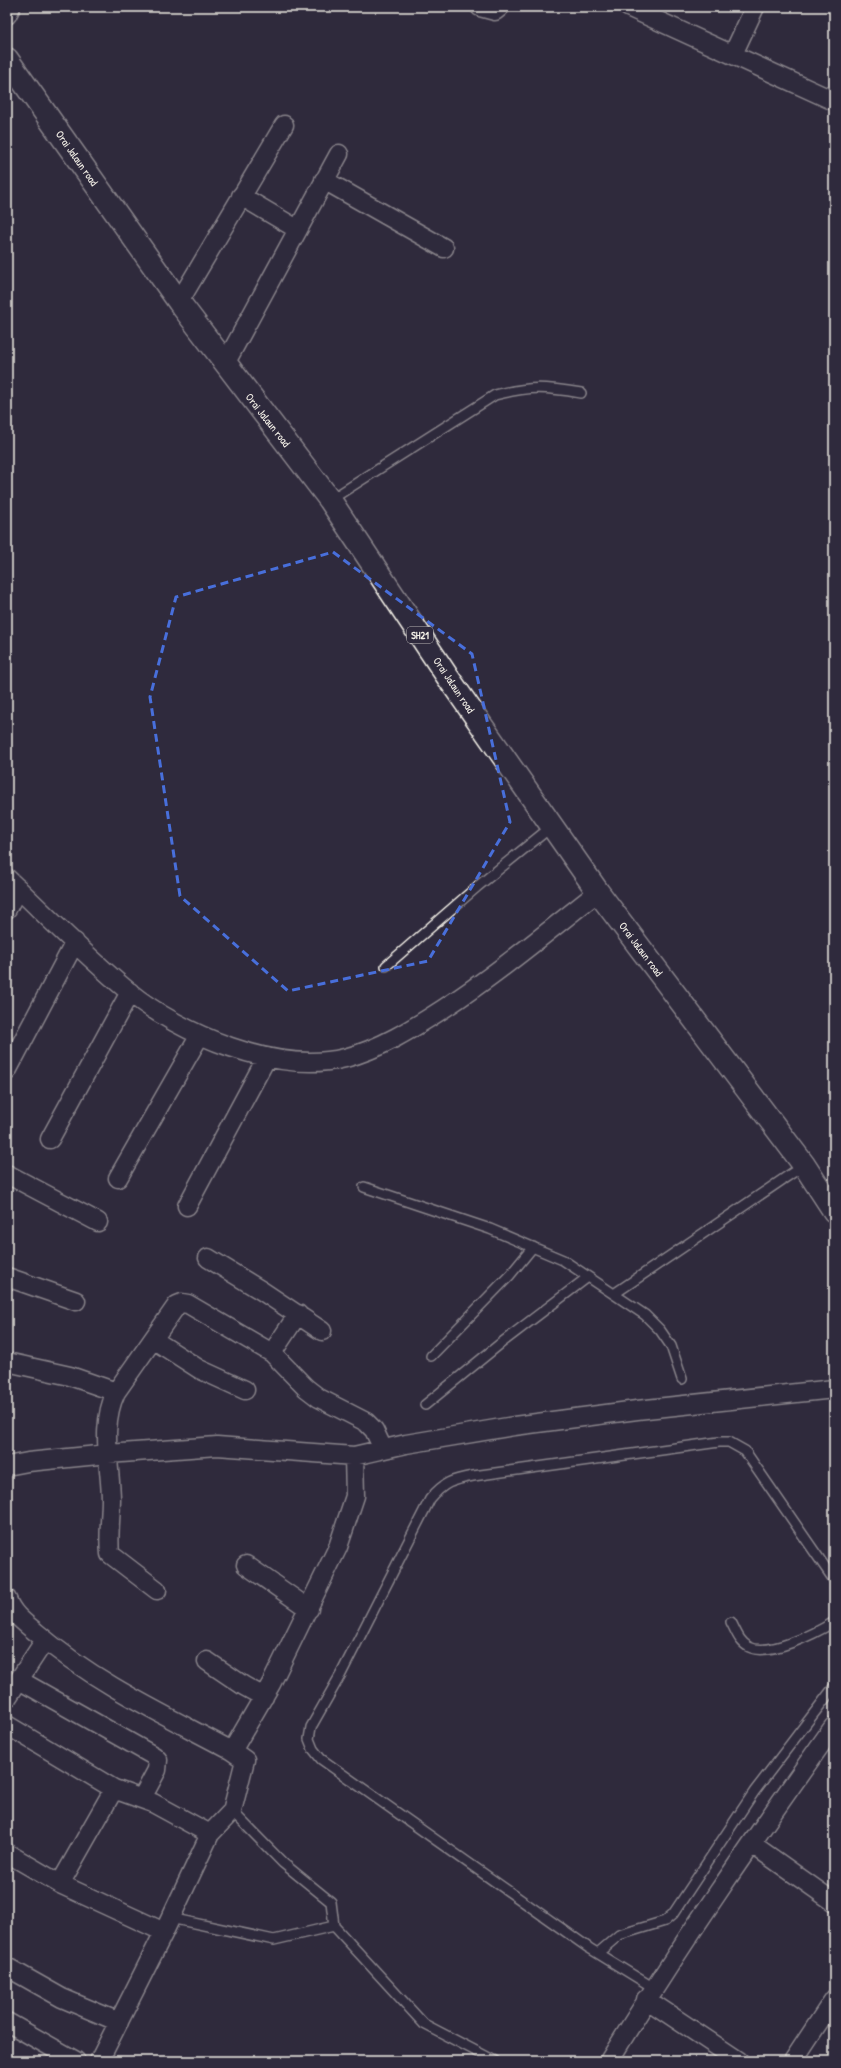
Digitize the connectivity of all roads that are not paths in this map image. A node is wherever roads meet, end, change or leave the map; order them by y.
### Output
1 (11, 7) edge
2 (480, 7) edge
3 (500, 7) edge
4 (628, 7) edge
5 (755, 7) edge
6 (7, 15) edge
7 (733, 54) junction
8 (7, 60) edge
9 (834, 101) edge
10 (284, 125) dead end
11 (339, 154) dead end
12 (324, 180) junction
13 (241, 196) junction
14 (297, 229) junction
15 (444, 248) dead end
16 (179, 302) junction
17 (225, 364) junction
18 (581, 393) dead end
19 (330, 500) junction
20 (551, 827) junction
21 (13, 883) edge
22 (598, 892) junction
23 (7, 909) edge
24 (75, 942) junction
25 (386, 966) dead end
26 (130, 992) junction
27 (200, 1035) junction
28 (267, 1057) junction
29 (7, 1071) edge
30 (50, 1139) dead end
31 (804, 1165) junction
32 (7, 1174) edge
33 (118, 1178) dead end
34 (364, 1187) dead end
35 (187, 1206) dead end
36 (834, 1211) edge
37 (98, 1222) dead end
38 (533, 1247) junction
39 (208, 1258) dead end
40 (7, 1277) edge
41 (588, 1277) junction
42 (614, 1294) junction
43 (76, 1301) dead end
44 (298, 1314) junction
45 (322, 1331) dead end
46 (154, 1340) junction
47 (272, 1353) junction
48 (431, 1356) dead end
49 (7, 1362) edge
50 (682, 1379) dead end
51 (834, 1389) edge
52 (245, 1390) dead end
53 (116, 1392) junction
54 (425, 1405) dead end
55 (383, 1449) junction
56 (108, 1454) junction
57 (354, 1456) junction
58 (7, 1466) edge
59 (246, 1565) dead end
60 (834, 1580) edge
61 (157, 1590) dead end
62 (7, 1599) edge
63 (309, 1609) junction
64 (731, 1622) dead end
65 (834, 1622) edge
66 (45, 1640) junction
67 (207, 1661) dead end
68 (19, 1680) junction
69 (834, 1687) edge
70 (264, 1697) junction
71 (7, 1698) edge
72 (7, 1725) edge
73 (833, 1730) edge
74 (232, 1751) junction
75 (114, 1789) junction
76 (142, 1798) junction
77 (232, 1811) junction
78 (210, 1834) junction
79 (752, 1844) junction
80 (7, 1853) edge
81 (60, 1884) junction
82 (834, 1902) edge
83 (167, 1925) junction
84 (334, 1926) junction
85 (598, 1953) junction
86 (7, 1967) edge
87 (650, 1994) junction
88 (834, 1999) edge
89 (7, 2022) edge
90 (119, 2022) junction
91 (76, 2061) edge
92 (99, 2061) edge
93 (495, 2061) edge
94 (609, 2061) edge
95 (740, 2061) edge
96 (793, 2061) edge

1 - 6 street
2 - 3 street
4 - 7 street
5 - 7 street
7 - 9 street
8 - 16 main road, Orai Jalaun road / SH21
10 - 13 street
11 - 12 street
12 - 14 street
12 - 15 street
13 - 14 street
13 - 16 street
14 - 17 street
16 - 17 main road, Orai Jalaun road / SH21
17 - 19 main road, Orai Jalaun road / SH21
18 - 19 lane
19 - 20 main road, Orai Jalaun road / SH21
20 - 22 main road, Orai Jalaun road / SH21
20 - 25 lane
21 - 23 street
21 - 24 street
22 - 28 street
22 - 31 main road, Orai Jalaun road / SH21
24 - 26 street
24 - 29 street
26 - 27 street
26 - 30 street
27 - 28 street
27 - 33 street
28 - 35 street
31 - 36 main road, Orai Jalaun road / SH21
31 - 42 lane
32 - 37 street
34 - 38 lane
38 - 41 lane
38 - 48 lane
39 - 44 street
40 - 43 street
41 - 42 lane
41 - 54 lane
42 - 50 lane
44 - 45 street
44 - 47 street
46 - 47 street
46 - 52 street
46 - 53 street
47 - 55 street
49 - 53 street
51 - 55 street
53 - 56 street
55 - 57 street
56 - 57 street
56 - 58 street
56 - 61 street
57 - 63 street
59 - 63 street
60 - 85 lane
62 - 66 street
63 - 70 street
64 - 65 lane
66 - 68 street
66 - 74 street
67 - 70 street
68 - 71 street
68 - 76 street
69 - 85 lane
70 - 74 street
72 - 75 street
73 - 79 street
74 - 77 street
75 - 76 street
75 - 81 street
76 - 78 street
77 - 78 street
77 - 84 lane
78 - 83 street
79 - 82 street
79 - 87 street
80 - 81 street
81 - 83 street
83 - 84 lane
83 - 90 street
84 - 93 lane
85 - 87 lane
86 - 90 street
87 - 94 street
87 - 95 street
88 - 96 street
89 - 91 street
90 - 92 street

